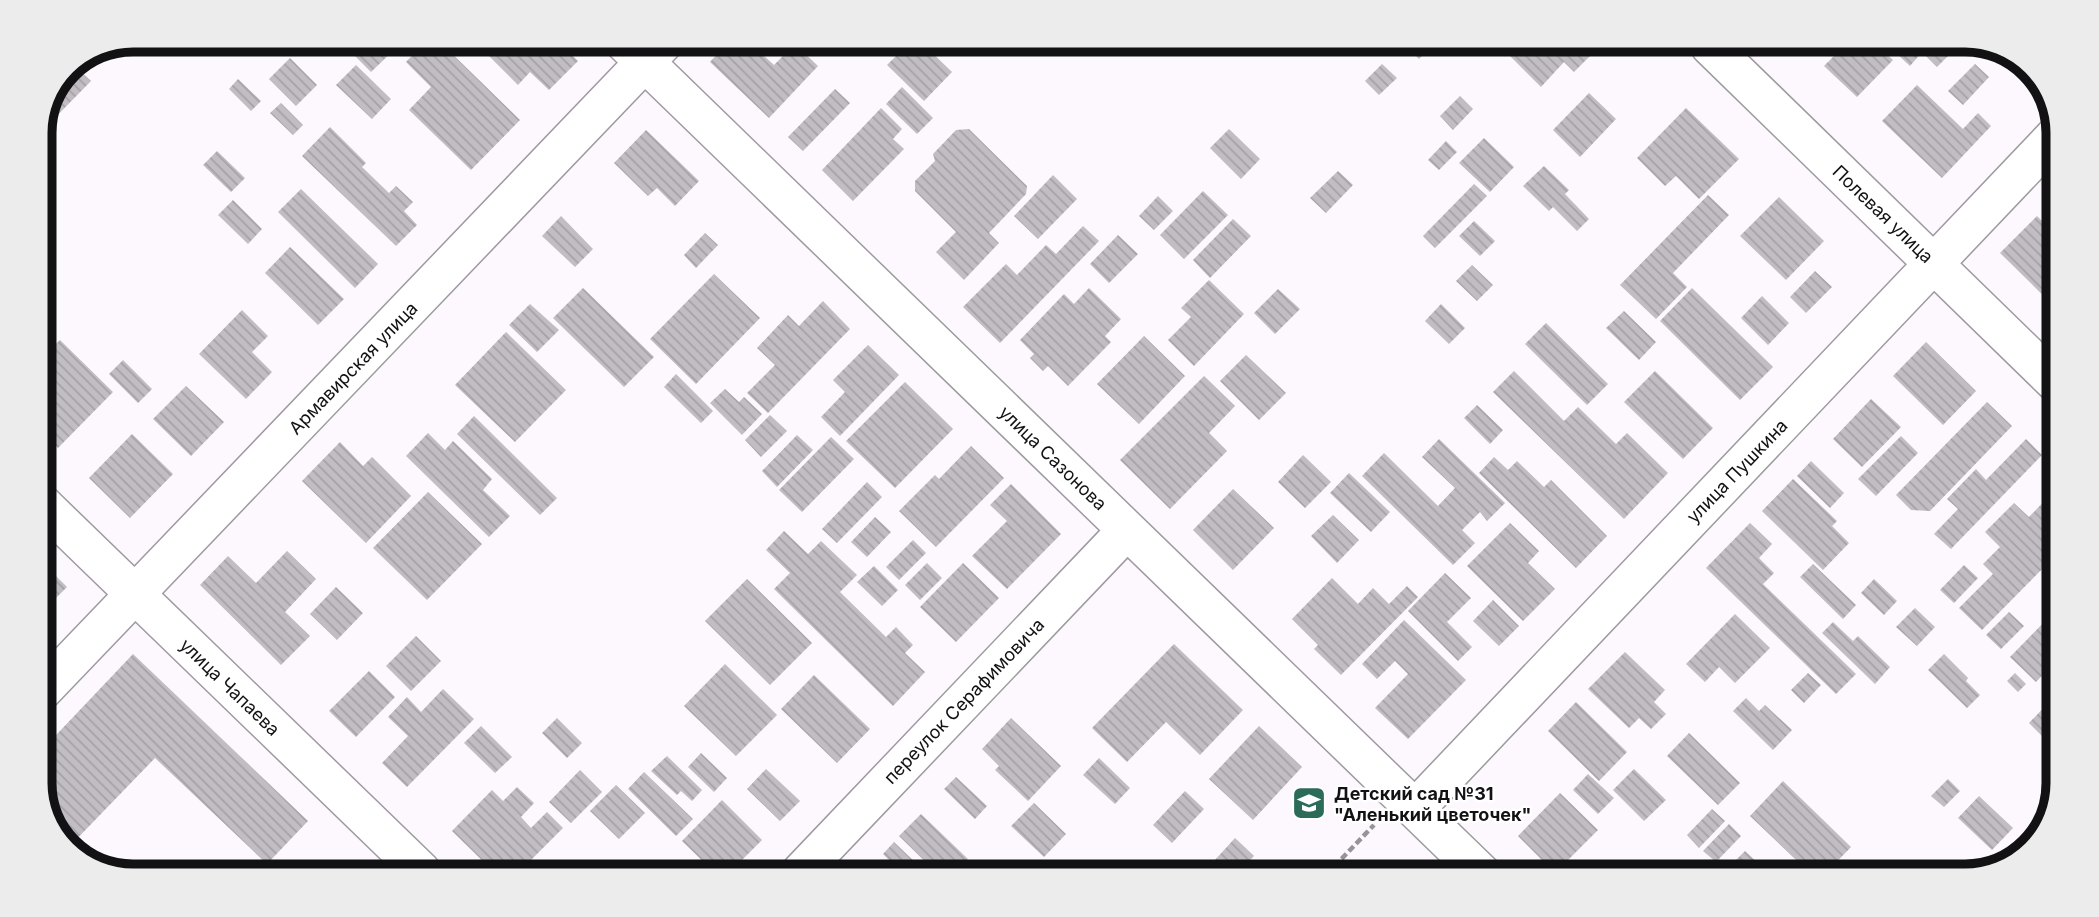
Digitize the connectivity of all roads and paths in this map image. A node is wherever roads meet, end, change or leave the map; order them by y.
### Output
1 (641, 52) edge
2 (647, 52) edge
3 (1716, 52) edge
4 (2046, 147) edge
5 (1935, 264) junction
6 (2046, 373) edge
7 (53, 515) edge
8 (1127, 530) junction
9 (136, 595) junction
10 (53, 680) edge
11 (1409, 803) junction
12 (414, 864) edge
13 (809, 864) edge
14 (1339, 864) edge
15 (1472, 864) edge

1 - 9 street, Армавирская улица
2 - 8 street, улица Сазонова
3 - 5 street, Полевая улица
4 - 5 street, улица Пушкина
5 - 6 street, Полевая улица
5 - 11 street, улица Пушкина
7 - 9 street, улица Чапаева
8 - 11 street, улица Сазонова
8 - 13 street, переулок Серафимовича
9 - 10 street, Армавирская улица
9 - 12 street, улица Чапаева
11 - 14 path
11 - 15 street, улица Сазонова

